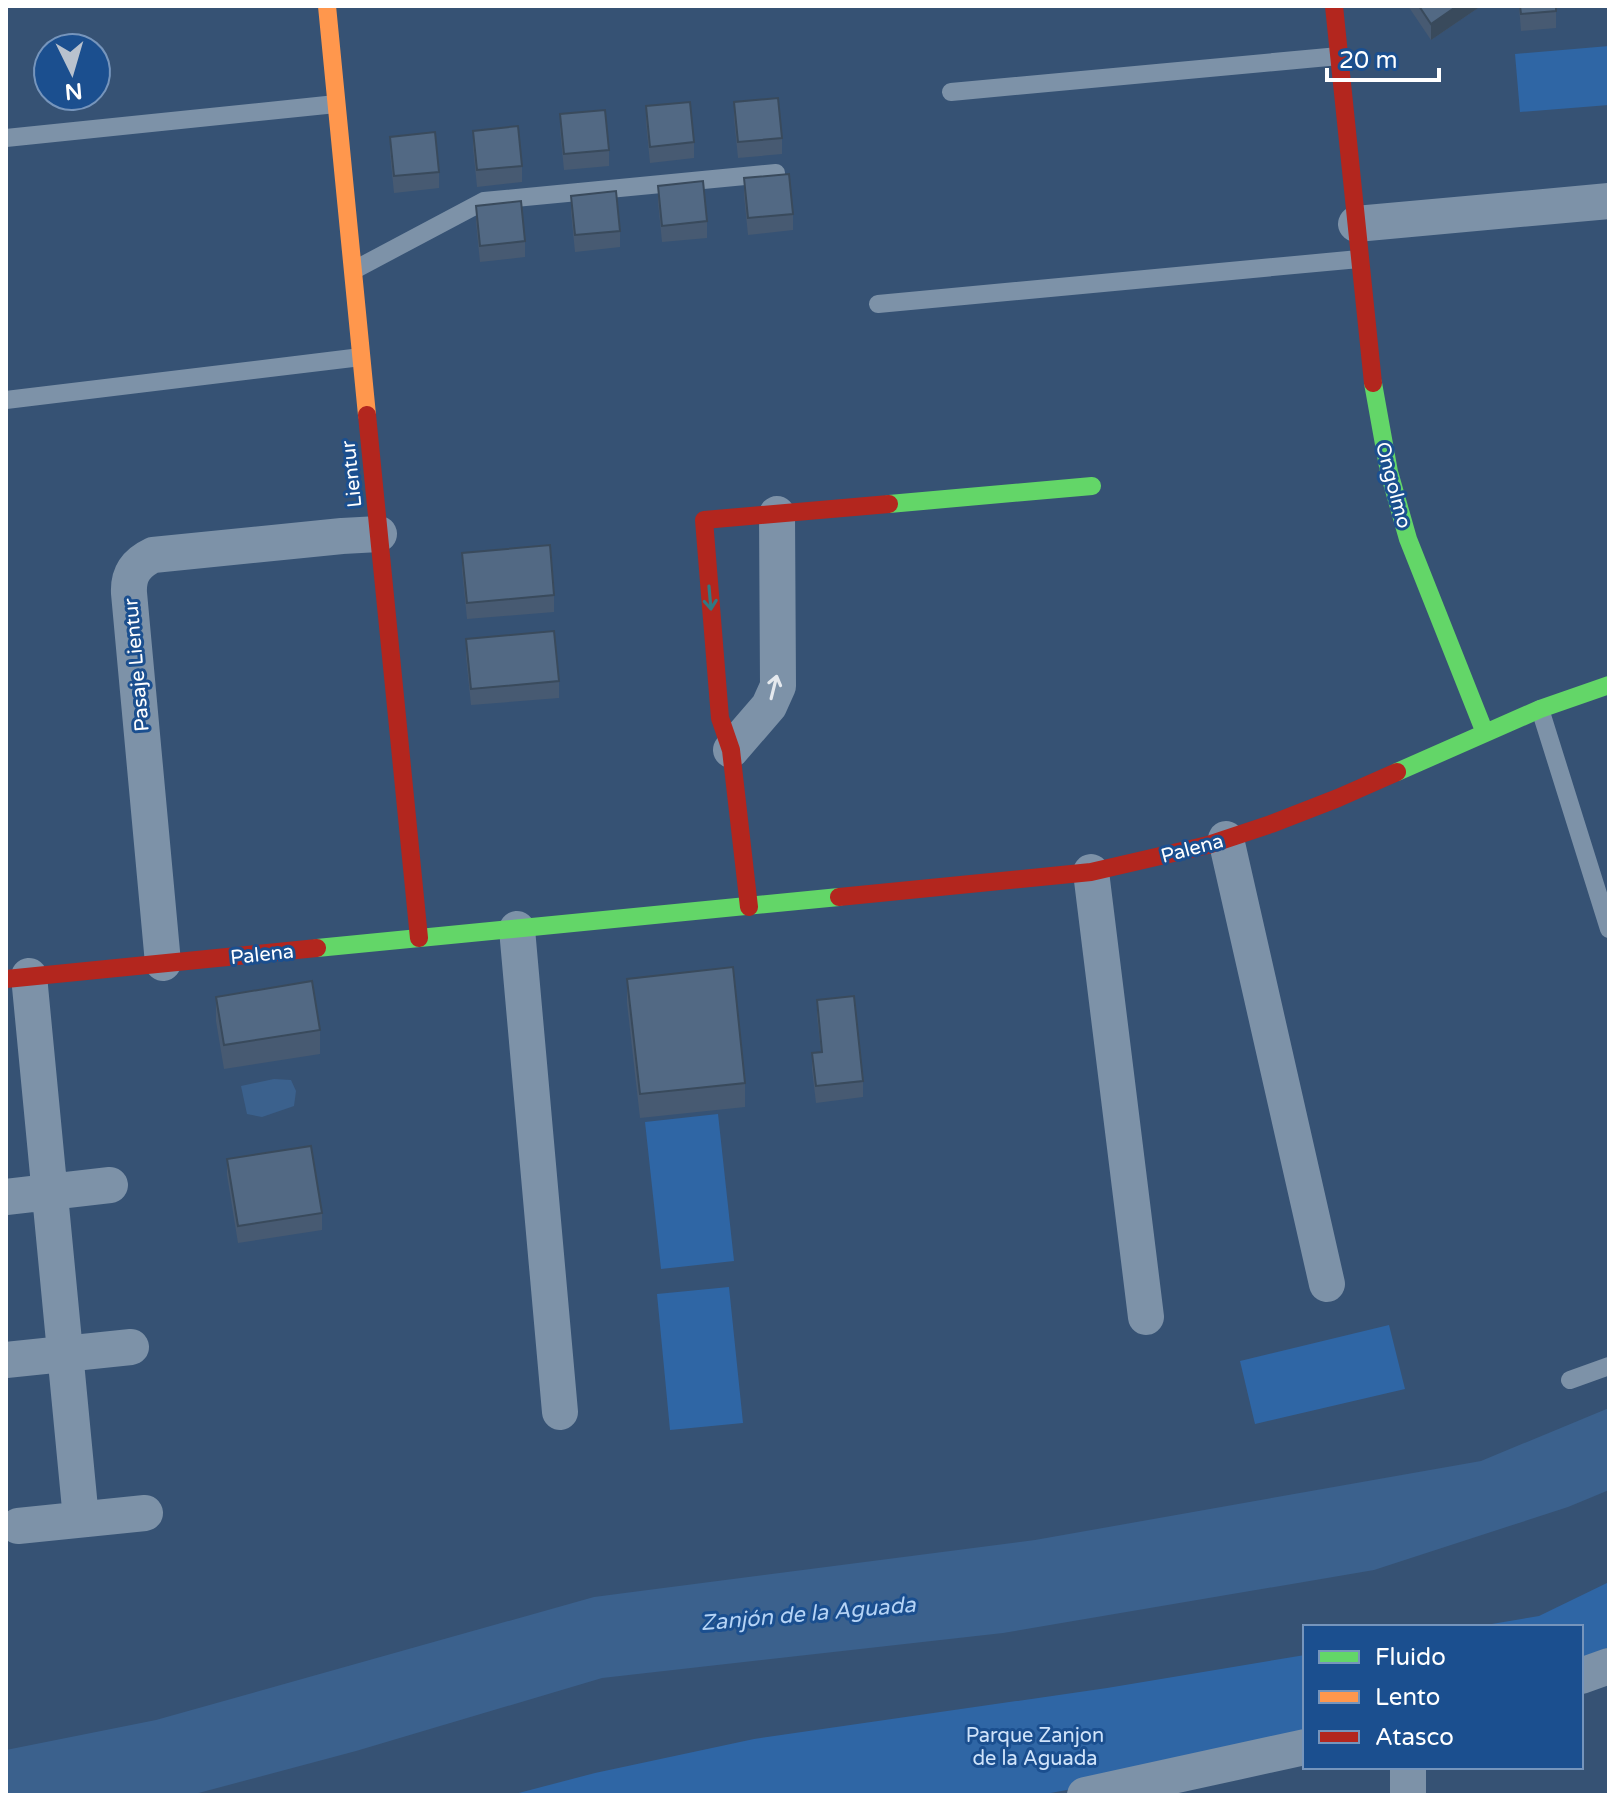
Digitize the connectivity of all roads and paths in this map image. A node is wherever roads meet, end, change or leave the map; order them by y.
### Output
1 (327, 6) edge
2 (1334, 6) edge
3 (1339, 56) junction
4 (951, 92) dead end
5 (336, 104) junction
6 (6, 138) edge
7 (776, 173) edge
8 (1609, 201) edge
9 (1357, 241) junction
10 (353, 271) junction
11 (878, 304) dead end
12 (361, 357) junction
13 (6, 400) edge
14 (1092, 486) dead end
15 (777, 514) junction
16 (379, 534) junction
17 (1609, 685) edge
18 (1540, 709) junction
19 (1485, 733) junction
20 (731, 750) junction
21 (1226, 839) junction
22 (1091, 872) junction
23 (749, 907) junction
24 (517, 929) junction
25 (1609, 929) edge
26 (419, 938) junction
27 (163, 963) junction
28 (17, 978) edge
29 (110, 1185) dead end
30 (49, 1192) junction
31 (6, 1197) edge
32 (1327, 1284) dead end
33 (1146, 1317) dead end
34 (131, 1347) dead end
35 (65, 1354) junction
36 (6, 1360) edge
37 (1609, 1366) edge
38 (1570, 1380) dead end
39 (560, 1412) dead end
40 (145, 1513) dead end
41 (81, 1519) junction
42 (18, 1526) dead end
43 (1609, 1666) edge
44 (1583, 1675) edge
45 (1303, 1747) edge
46 (1408, 1769) edge
47 (1088, 1795) edge
48 (1408, 1795) edge

1 - 5 street, Lientur
2 - 3 street, Ongolmo
3 - 4 lane
3 - 9 street, Ongolmo
5 - 6 lane
5 - 10 street, Lientur
7 - 10 lane
8 - 9 street
9 - 11 lane
9 - 19 street, Ongolmo
10 - 12 street, Lientur
12 - 13 lane
12 - 16 street, Lientur
14 - 15 street
20 -> 15 street
15 -> 20 street
16 - 26 street, Lientur
16 - 27 street, Pasaje Lientur
17 - 18 street, Palena
18 - 19 street, Palena
18 - 25 lane
19 - 21 street, Palena
20 - 23 street
21 - 22 street, Palena
21 - 32 street
22 - 23 street, Palena
22 - 33 street
23 - 24 street, Palena
24 - 26 street, Palena
24 - 39 street
26 - 27 street, Palena
27 - 28 street, Palena
28 - 30 street
29 - 30 street
30 - 31 street
30 - 35 street
34 - 35 street
35 - 36 street
35 - 41 street
37 - 38 lane
40 - 41 street
41 - 42 street
43 - 44 street
45 - 47 street
46 - 48 street

